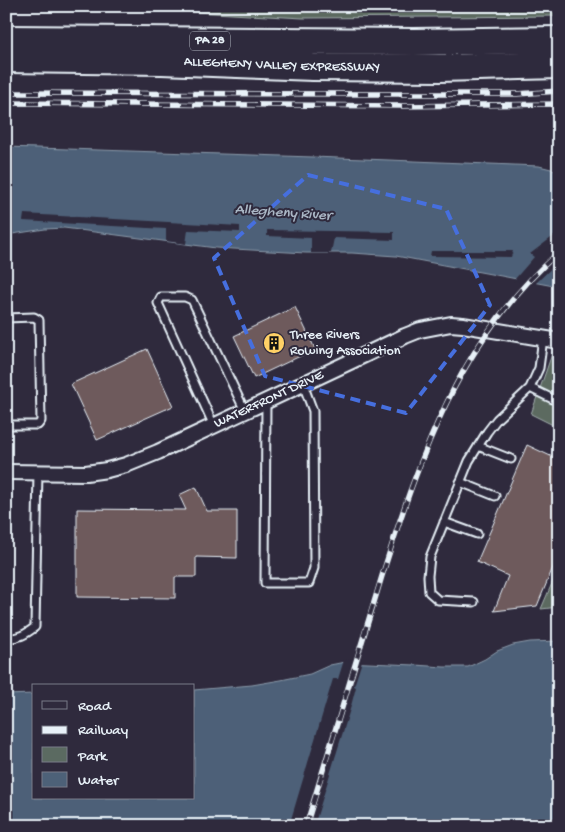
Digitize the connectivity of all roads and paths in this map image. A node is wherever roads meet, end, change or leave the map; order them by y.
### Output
1 (6, 22) edge
2 (6, 39) edge
3 (559, 40) edge
4 (414, 42) junction
5 (6, 59) edge
6 (559, 65) edge
7 (313, 67) junction
8 (6, 73) edge
9 (6, 318) edge
10 (542, 338) junction
11 (559, 341) edge
12 (303, 384) junction
13 (530, 388) junction
14 (266, 402) junction
15 (559, 402) edge
16 (245, 411) junction
17 (6, 425) edge
18 (214, 426) junction
19 (478, 446) junction
20 (511, 459) dead end
21 (6, 472) edge
22 (38, 472) junction
23 (460, 482) junction
24 (495, 496) dead end
25 (444, 522) junction
26 (477, 534) dead end
27 (474, 602) dead end
28 (6, 638) edge

1 - 4 highway
2 - 4 highway, ALLEGHENY VALLEY EXPRESSWAY / PA 28
3 - 4 highway, ALLEGHENY VALLEY EXPRESSWAY / PA 28
5 - 7 highway, ALLEGHENY VALLEY EXPRESSWAY / PA 28
6 - 7 highway, ALLEGHENY VALLEY EXPRESSWAY / PA 28
7 - 8 highway
9 - 17 lane
10 - 11 street, WATERFRONT DRIVE
10 - 12 street, WATERFRONT DRIVE
10 - 13 lane
12 - 14 street, WATERFRONT DRIVE
12 - 14 lane
13 - 15 lane
13 - 19 lane
14 - 16 street, WATERFRONT DRIVE
16 - 18 street, WATERFRONT DRIVE
16 - 18 lane
18 - 22 street, WATERFRONT DRIVE
19 - 20 lane
19 - 23 lane
21 - 22 street, WATERFRONT DRIVE
22 - 28 lane
23 - 24 lane
23 - 25 lane
25 - 26 lane
25 - 27 lane

